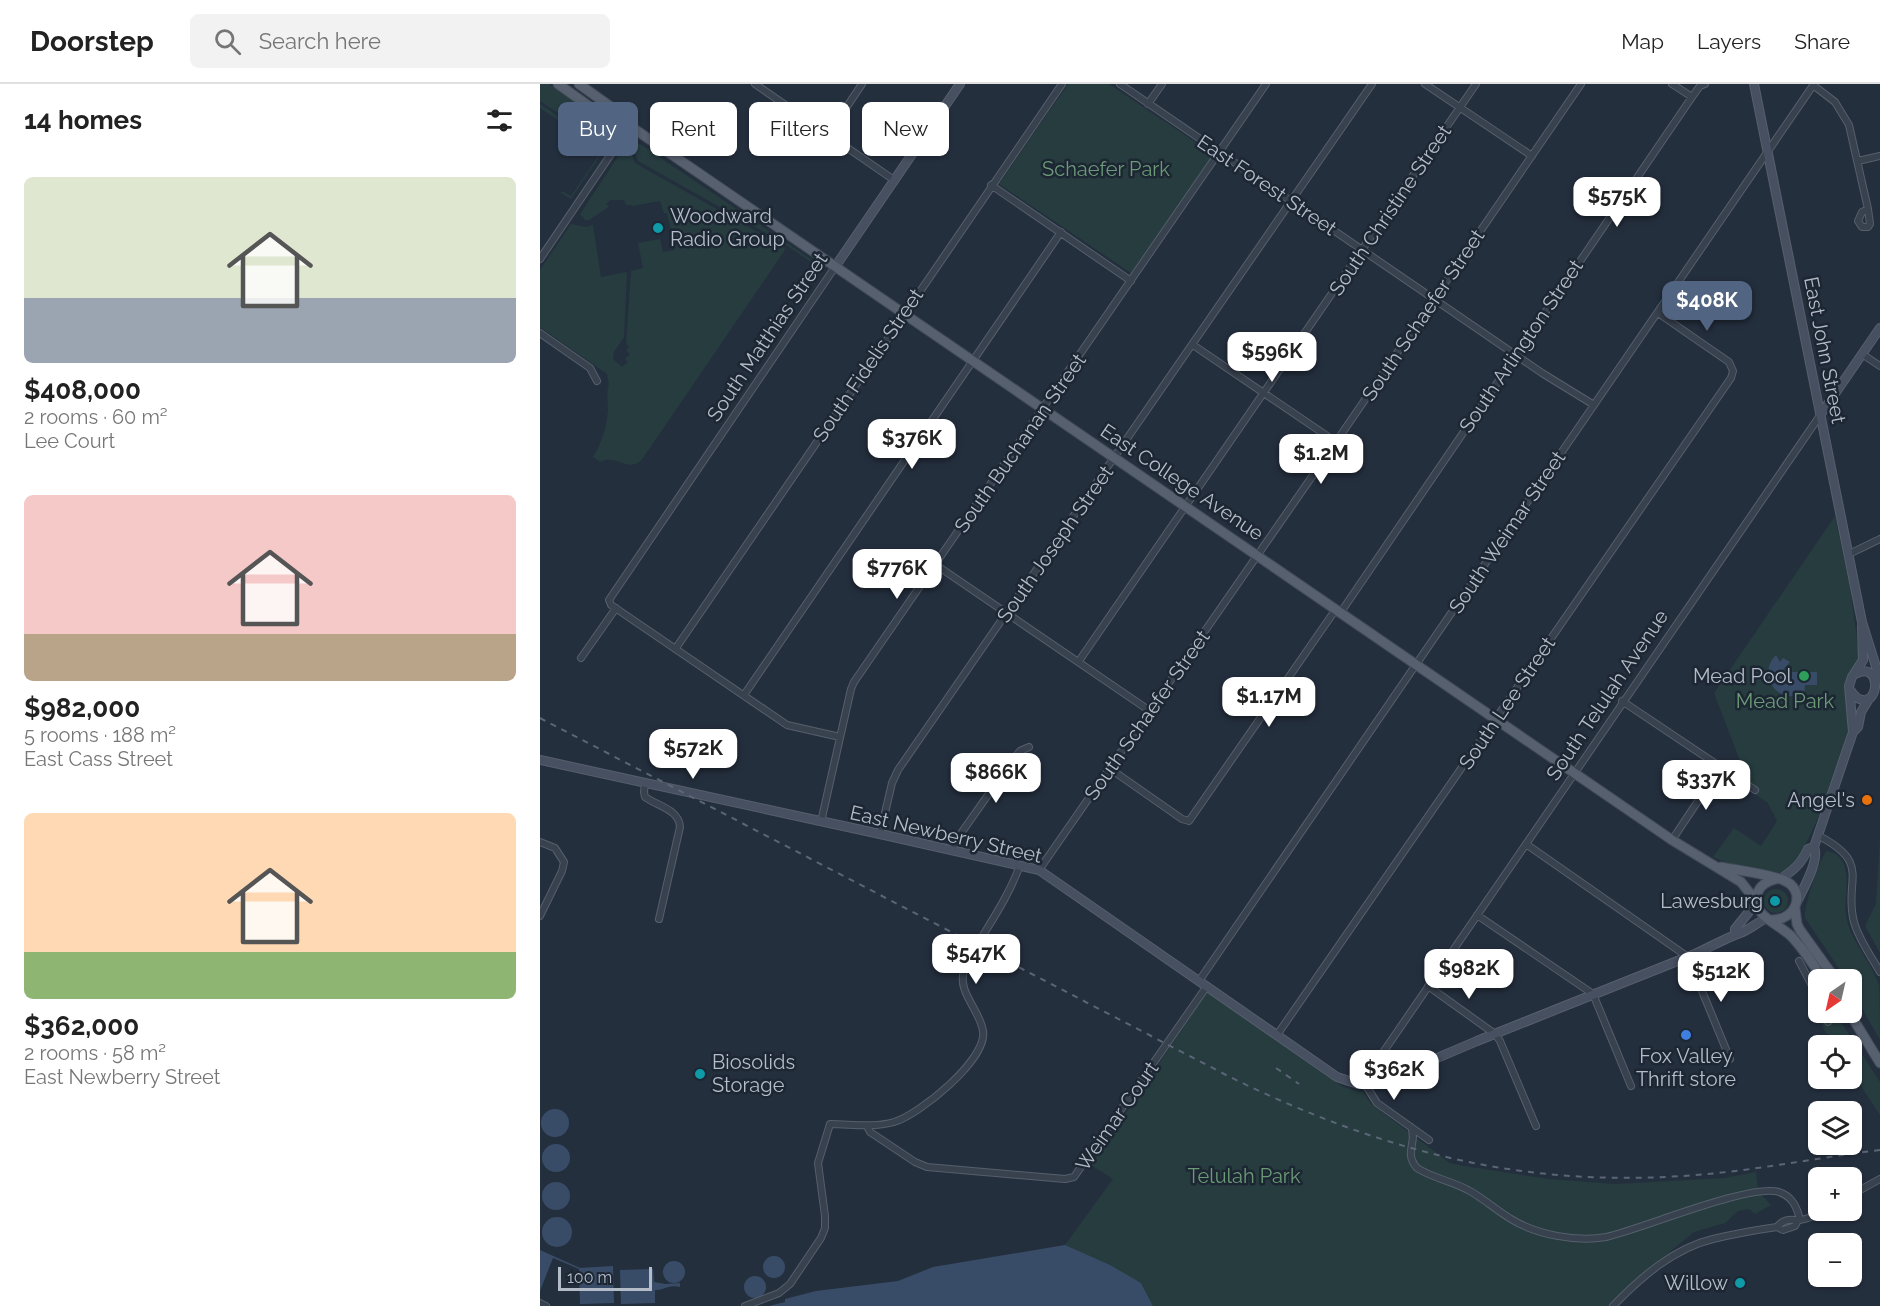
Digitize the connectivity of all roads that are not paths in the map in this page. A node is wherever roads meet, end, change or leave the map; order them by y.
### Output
1 (558, 84) edge
2 (579, 84) edge
3 (755, 84) edge
4 (862, 84) edge
5 (960, 84) edge
6 (1062, 84) edge
7 (1120, 84) edge
8 (1162, 84) edge
9 (1266, 84) edge
10 (1372, 84) edge
11 (1425, 84) edge
12 (1476, 84) edge
13 (1581, 84) edge
14 (1672, 84) edge
15 (1705, 84) edge
16 (1754, 84) edge
17 (1814, 85) edge
18 (763, 86) edge
19 (1692, 97) junction
20 (583, 102) edge
21 (604, 102) edge
22 (784, 102) edge
23 (850, 102) edge
24 (1148, 104) junction
25 (1460, 108) junction
26 (638, 132) edge
27 (850, 150) edge
28 (1768, 152) junction
29 (1220, 153) junction
30 (610, 156) edge
31 (1532, 156) junction
32 (1880, 156) edge
33 (1858, 161) junction
34 (894, 180) junction
35 (991, 185) junction
36 (1291, 201) junction
37 (1868, 209) dead end
38 (1061, 232) junction
39 (1362, 250) junction
40 (540, 259) edge
41 (835, 267) junction
42 (1131, 280) junction
43 (1434, 298) junction
44 (1658, 313) junction
45 (903, 314) junction
46 (1880, 328) edge
47 (540, 333) edge
48 (1193, 345) junction
49 (1862, 354) junction
50 (1516, 355) junction
51 (972, 360) junction
52 (1880, 366) edge
53 (597, 381) dead end
54 (1264, 392) junction
55 (1594, 405) junction
56 (1044, 409) junction
57 (1821, 414) junction
58 (1336, 442) junction
59 (1115, 458) junction
60 (1186, 506) junction
61 (1880, 539) edge
62 (1849, 554) junction
63 (1257, 555) junction
64 (936, 565) junction
65 (616, 608) junction
66 (1338, 610) junction
67 (1007, 613) junction
68 (1862, 622) junction
69 (675, 648) junction
70 (581, 658) dead end
71 (1079, 661) junction
72 (1416, 664) junction
73 (1855, 674) junction
74 (1879, 684) edge
75 (1850, 690) junction
76 (744, 695) junction
77 (1873, 699) edge
78 (1622, 701) junction
79 (1150, 711) junction
80 (1496, 718) junction
81 (1853, 732) junction
82 (840, 737) junction
83 (1029, 747) dead end
84 (540, 760) edge
85 (1109, 768) junction
86 (1720, 768) junction
87 (1575, 773) junction
88 (645, 783) junction
89 (1755, 790) dead end
90 (820, 822) junction
91 (880, 834) junction
92 (1819, 836) junction
93 (1672, 840) junction
94 (540, 842) edge
95 (1526, 844) junction
96 (1814, 847) junction
97 (952, 850) junction
98 (1020, 865) junction
99 (1716, 866) junction
100 (1040, 870) junction
101 (1778, 879) junction
102 (1756, 902) junction
103 (1796, 905) junction
104 (1477, 915) junction
105 (540, 916) edge
106 (658, 919) dead end
107 (1768, 919) junction
108 (1735, 933) junction
109 (1688, 957) junction
110 (1799, 961) dead end
111 (1815, 969) edge
112 (1830, 969) edge
113 (1880, 972) edge
114 (1808, 978) edge
115 (1203, 983) junction
116 (1428, 986) junction
117 (1593, 994) junction
118 (1856, 1023) edge
119 (1495, 1034) junction
120 (1277, 1035) junction
121 (1730, 1059) dead end
122 (1880, 1063) edge
123 (1365, 1084) junction
124 (1630, 1086) dead end
125 (867, 1125) junction
126 (1536, 1126) dead end
127 (1411, 1127) junction
128 (1429, 1140) dead end
129 (1880, 1179) edge
130 (1862, 1189) edge
131 (1808, 1216) edge
132 (1799, 1220) junction
133 (540, 1303) edge
134 (546, 1306) edge
135 (745, 1306) edge
136 (1613, 1306) edge

1 - 20 main road, East College Avenue
2 - 21 main road, East College Avenue
3 - 18 street
4 - 23 street
5 - 34 street, South Matthias Street
6 - 35 street, South Fidelis Street
7 - 24 street, East Forest Street
8 - 24 street
9 - 29 street, South Buchanan Street
10 - 36 street, South Joseph Street
11 - 25 street
12 - 25 street, South Christine Street
13 - 31 street, South Schaefer Street
14 - 19 street
15 - 19 street, South Arlington Street
16 - 28 street, East John Street
17 - 28 street, South Weimar Street
17 - 33 street
18 - 22 street
19 - 50 street, South Arlington Street
24 - 29 street, East Forest Street
25 - 31 street
25 - 39 street, South Christine Street
26 - 41 main road, East College Avenue
27 - 34 street
28 - 44 street, South Weimar Street
28 - 57 street, East John Street
29 - 36 street, East Forest Street
29 - 42 street, South Buchanan Street
30 - 40 street
31 - 43 street, South Schaefer Street
32 - 33 street
33 - 37 street
34 - 41 street, South Matthias Street
35 - 38 street
35 - 45 street, South Fidelis Street
36 - 39 street, East Forest Street
36 - 48 street, South Joseph Street
38 - 42 street
38 - 51 street
39 - 43 street, East Forest Street
39 - 54 street, South Christine Street
41 - 45 main road, East College Avenue
41 - 65 street, South Matthias Street
42 - 56 street, South Buchanan Street
43 - 50 street, East Forest Street
43 - 58 street, South Schaefer Street
44 - 55 street, South Weimar Street
44 - 80 street, South Lee Street
45 - 51 main road, East College Avenue
45 - 69 street, South Fidelis Street
46 - 49 street, South Telulah Avenue
47 - 53 street
48 - 54 street
48 - 59 street, South Joseph Street
49 - 52 street
49 - 57 street, South Telulah Avenue
50 - 55 street, East Forest Street
50 - 66 street, South Arlington Street
51 - 56 main road, East College Avenue
51 - 76 street
54 - 58 street
54 - 60 street, South Christine Street
55 - 72 street, South Weimar Street
56 - 59 main road, East College Avenue
56 - 64 street, South Buchanan Street
57 - 62 street, East John Street
57 - 78 street, South Telulah Avenue
58 - 63 street, South Schaefer Street
59 - 60 main road, East College Avenue
59 - 67 street, South Joseph Street
60 - 63 main road, East College Avenue
60 - 71 street, South Christine Street
61 - 62 street
62 - 68 street, East John Street
63 - 66 main road, East College Avenue
63 - 79 street, South Schaefer Street
64 - 67 street
64 - 82 street, South Buchanan Street
65 - 69 street
65 - 70 street
66 - 72 main road, East College Avenue
66 - 85 street, South Arlington Street
67 - 71 street
67 - 91 street, South Joseph Street
68 - 73 street, East John Street
68 - 74 street, East John Street
69 - 76 street
71 - 79 street
72 - 80 main road, East College Avenue
72 - 115 street, South Weimar Street
73 - 74 street
73 - 75 street
74 - 77 street
75 - 77 street
75 - 81 street
76 - 82 street
77 - 81 street
78 - 86 street
78 - 87 street, South Telulah Avenue
79 - 85 street, South Schaefer Street
80 - 87 main road, East College Avenue
80 - 120 street, South Lee Street
81 - 92 street
82 - 90 street, South Buchanan Street
83 - 97 street
84 - 88 street, East Newberry Street
85 - 100 street, South Schaefer Street
86 - 89 street
86 - 93 street
87 - 93 main road, East College Avenue
87 - 95 street, South Telulah Avenue
88 - 90 street, East Newberry Street
88 - 106 street
90 - 91 street, East Newberry Street
91 - 97 street, East Newberry Street
92 - 96 street
92 - 113 street
93 - 99 main road, East College Avenue
94 - 105 street
95 - 104 street, South Telulah Avenue
95 - 109 street
96 - 101 street
96 - 103 street
97 - 98 street, East Newberry Street
98 - 100 street, East Newberry Street
98 - 125 street
99 - 101 main road, East College Avenue
99 - 102 main road, East College Avenue
100 - 115 street, East Newberry Street
101 - 102 main road
101 - 103 main road
102 - 107 main road
102 - 108 street
103 - 107 main road
103 - 112 main road
104 - 116 street, South Telulah Avenue
104 - 117 street
107 - 108 street
107 - 111 main road
108 - 109 street
109 - 117 street
109 - 121 street
110 - 114 street
115 - 120 street, East Newberry Street
115 - 125 street, Weimar Court
116 - 119 street
116 - 123 street, South Telulah Avenue
117 - 119 street
117 - 124 street
118 - 122 main road
119 - 123 street
119 - 126 street
120 - 123 street, East Newberry Street
123 - 127 street
125 - 135 street
127 - 128 street
127 - 132 street
129 - 130 street
131 - 132 street
132 - 136 street
133 - 134 street

